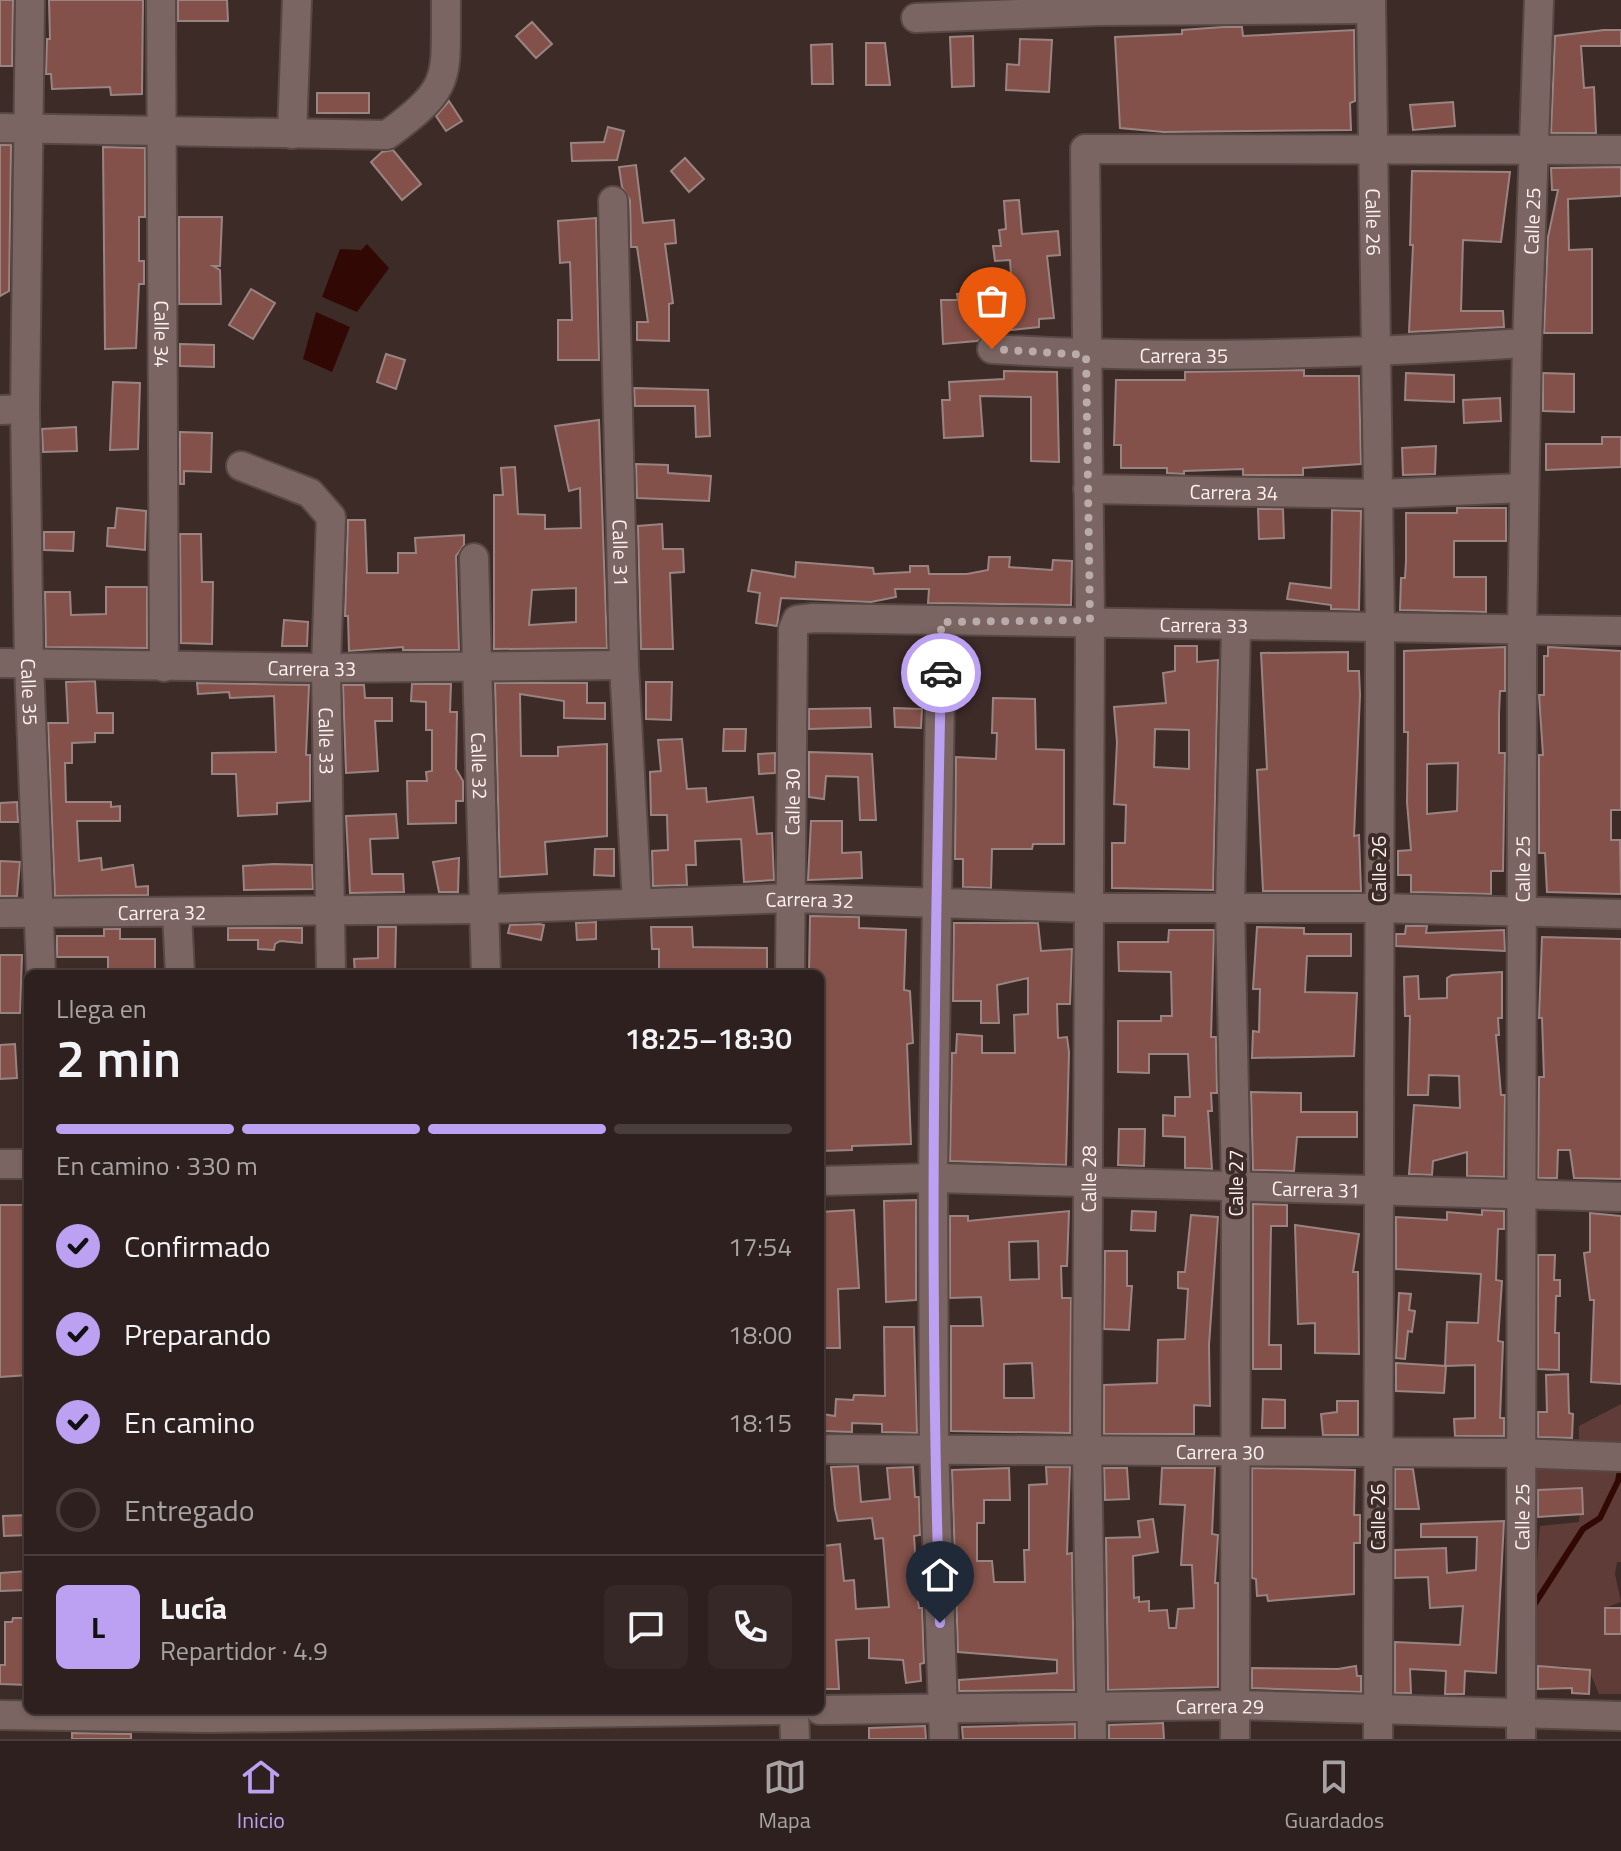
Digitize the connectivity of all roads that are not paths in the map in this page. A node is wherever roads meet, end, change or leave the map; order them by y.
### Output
1 (30, 0) edge
2 (161, 0) edge
3 (297, 0) edge
4 (446, 0) edge
5 (1539, 0) edge
6 (1371, 5) edge
7 (1098, 6) edge
8 (916, 18) dead end
9 (0, 128) edge
10 (31, 129) junction
11 (162, 132) junction
12 (292, 134) junction
13 (1372, 148) junction
14 (1621, 150) edge
15 (1533, 151) junction
16 (613, 201) dead end
17 (1527, 343) junction
18 (992, 349) dead end
19 (1377, 353) junction
20 (1086, 355) junction
21 (13, 410) edge
22 (241, 466) dead end
23 (1524, 488) junction
24 (1088, 489) junction
25 (1379, 494) junction
26 (474, 558) dead end
27 (1090, 620) junction
28 (941, 622) junction
29 (1236, 626) junction
30 (793, 629) joint
31 (1380, 629) junction
32 (1522, 631) junction
33 (1621, 631) edge
34 (0, 663) edge
35 (29, 664) junction
36 (624, 665) junction
37 (164, 667) junction
38 (477, 667) junction
39 (326, 668) junction
40 (791, 898) junction
41 (937, 900) junction
42 (637, 903) junction
43 (1230, 907) junction
44 (1089, 908) junction
45 (1378, 908) junction
46 (486, 909) junction
47 (330, 911) junction
48 (1520, 912) junction
49 (0, 913) edge
50 (39, 913) junction
51 (177, 913) junction
52 (1621, 914) edge
53 (41, 970) edge
54 (180, 970) edge
55 (331, 970) edge
56 (486, 970) edge
57 (790, 970) edge
58 (0, 1164) edge
59 (24, 1164) edge
60 (933, 1178) junction
61 (824, 1181) edge
62 (1090, 1183) junction
63 (1236, 1186) junction
64 (1379, 1190) junction
65 (1520, 1194) junction
66 (1621, 1197) edge
67 (934, 1448) junction
68 (824, 1449) edge
69 (1087, 1450) junction
70 (1235, 1453) junction
71 (1520, 1453) junction
72 (1377, 1455) junction
73 (1621, 1457) edge
74 (1236, 1705) junction
75 (1379, 1708) junction
76 (1093, 1709) junction
77 (824, 1710) edge
78 (943, 1710) junction
79 (733, 1714) edge
80 (794, 1714) edge
81 (0, 1715) edge
82 (1621, 1716) edge
83 (63, 1721) edge
84 (497, 1721) edge
85 (648, 1721) edge
86 (210, 1722) edge
87 (355, 1722) edge
88 (1522, 1726) edge
89 (795, 1739) edge
90 (944, 1739) edge
91 (1092, 1739) edge
92 (1235, 1739) edge
93 (1378, 1739) edge

1 - 10 street, Calle 35
2 - 11 street, Calle 34
3 - 12 street
4 - 12 street
5 - 15 street, Calle 25
6 - 7 street
6 - 13 street, Calle 26
7 - 8 street
9 - 10 street
10 - 11 street
10 - 21 street, Calle 35
11 - 12 street
11 - 37 street, Calle 34
13 - 15 street
13 - 19 street, Calle 26
13 - 20 street, Calle 28
14 - 15 street
15 - 17 street, Calle 25
16 - 36 street, Calle 31
17 - 19 street, Carrera 35
17 - 23 street, Calle 25
18 - 20 street, Carrera 35
19 - 20 street, Carrera 35
19 - 25 street, Calle 26
20 - 24 street, Calle 28
21 - 35 street, Calle 35
22 - 39 street, Calle 33
23 - 25 street, Carrera 34
23 - 32 street, Calle 25
24 - 25 street, Carrera 34
24 - 27 street, Calle 28
25 - 31 street, Calle 26
26 - 38 street, Calle 32
27 - 28 street, Carrera 33
27 - 29 street, Carrera 33
27 - 44 street, Calle 28
28 - 30 street, Carrera 33
28 - 41 street
29 - 31 street, Carrera 33
29 - 43 street, Calle 27
30 - 40 street, Calle 30
31 - 32 street, Carrera 33
31 - 45 street, Calle 26
32 - 33 street, Carrera 33
32 - 48 street, Calle 25
34 - 35 street, Carrera 33
35 - 37 street, Carrera 33
35 - 50 street, Calle 35
36 - 38 street, Carrera 33
36 - 42 street, Calle 31
37 - 39 street, Carrera 33
38 - 39 street, Carrera 33
38 - 46 street, Calle 32
39 - 47 street, Calle 33
40 - 41 street, Carrera 32
40 - 42 street, Carrera 32
40 - 57 street, Calle 30
41 - 44 street, Carrera 32
41 - 60 street
42 - 46 street, Carrera 32
43 - 44 street, Carrera 32
43 - 45 street, Carrera 32
43 - 63 street, Calle 27
44 - 62 street, Calle 28
45 - 48 street, Carrera 32
45 - 64 street, Calle 26
46 - 47 street, Carrera 32
46 - 56 street, Calle 32
47 - 51 street, Carrera 32
47 - 55 street, Calle 33
48 - 52 street, Carrera 32
48 - 65 street, Calle 25
49 - 50 street, Carrera 32
50 - 51 street, Carrera 32
50 - 53 street, Calle 35
51 - 54 street
58 - 59 street
60 - 61 street, Carrera 31
60 - 62 street, Carrera 31
60 - 67 street
62 - 63 street, Carrera 31
62 - 69 street, Calle 28
63 - 64 street, Carrera 31
63 - 70 street, Calle 27
64 - 65 street, Carrera 31
64 - 72 street, Calle 26
65 - 66 street, Carrera 31
65 - 71 street, Calle 25
67 - 68 street, Carrera 30
67 - 69 street, Carrera 30
67 - 78 street
69 - 70 street, Carrera 30
69 - 76 street, Calle 28
70 - 72 street, Carrera 30
70 - 74 street, Calle 27
71 - 72 street, Carrera 30
71 - 73 street, Carrera 30
71 - 88 street, Calle 25
72 - 75 street, Calle 26
74 - 75 street, Carrera 29
74 - 76 street, Carrera 29
74 - 92 street, Calle 27
75 - 88 street, Carrera 29
75 - 93 street, Calle 26
76 - 78 street, Carrera 29
76 - 91 street, Calle 28
77 - 78 street, Carrera 29
78 - 90 street
79 - 85 street
80 - 89 street
81 - 83 street
82 - 88 street, Carrera 29
83 - 86 street
84 - 85 street
84 - 87 street
86 - 87 street

